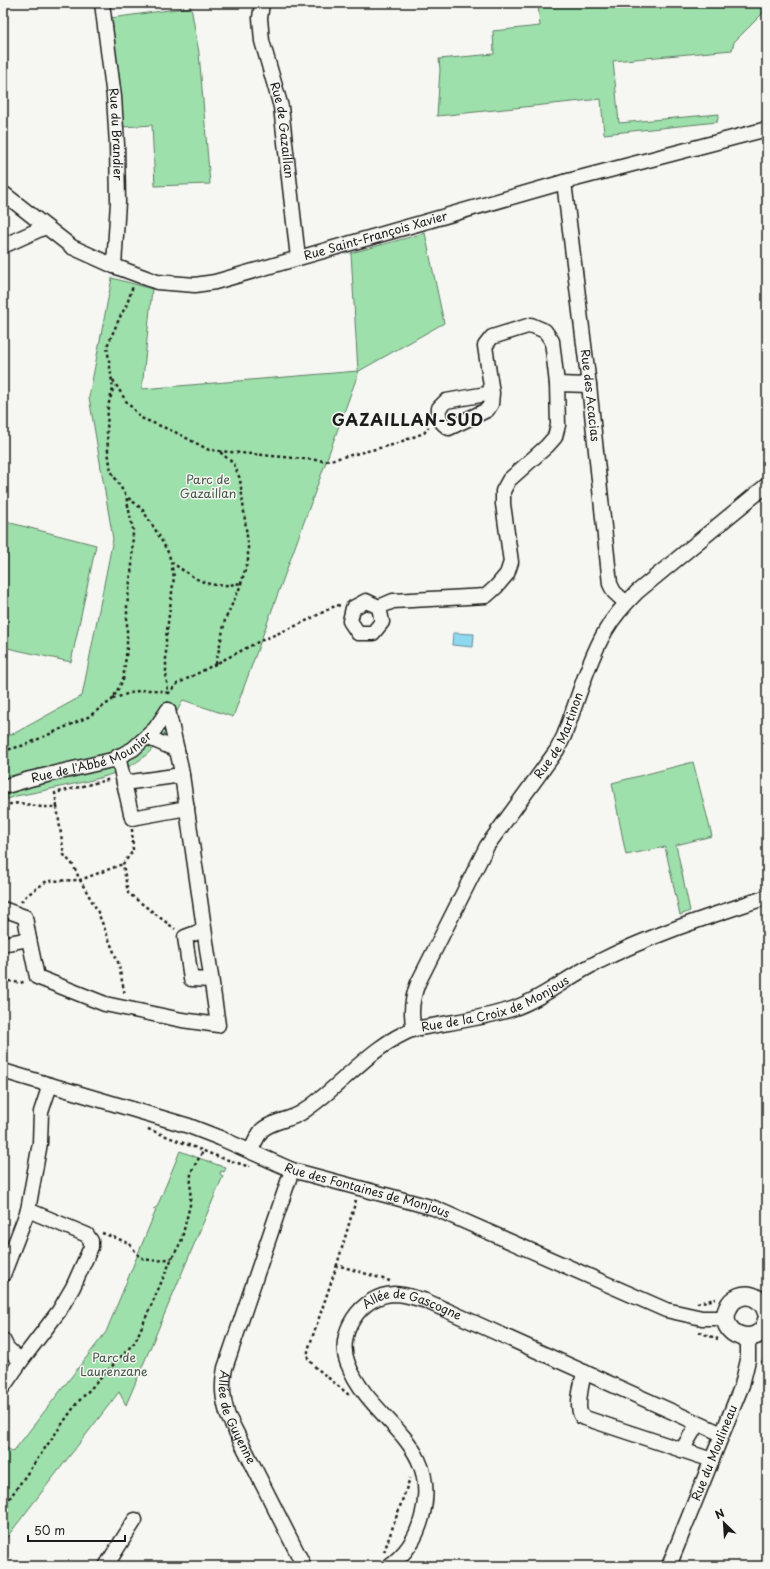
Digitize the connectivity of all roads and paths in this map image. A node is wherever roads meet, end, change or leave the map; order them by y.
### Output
1 (102, 3) edge
2 (262, 3) edge
3 (767, 129) edge
4 (564, 182) junction
5 (3, 193) edge
6 (45, 227) junction
7 (3, 246) edge
8 (298, 258) junction
9 (114, 266) junction
10 (136, 274) junction
11 (112, 378) junction
12 (557, 384) junction
13 (589, 384) junction
14 (492, 393) junction
15 (438, 417) junction
16 (219, 451) junction
17 (767, 486) edge
18 (126, 496) junction
19 (170, 562) junction
20 (241, 583) junction
21 (626, 603) junction
22 (379, 607) junction
23 (353, 608) junction
24 (216, 664) junction
25 (168, 694) junction
26 (112, 700) junction
27 (168, 710) junction
28 (147, 737) junction
29 (177, 750) junction
30 (3, 751) edge
31 (118, 756) junction
32 (182, 775) junction
33 (123, 779) junction
34 (3, 787) edge
35 (3, 805) edge
36 (57, 807) junction
37 (187, 808) junction
38 (132, 840) dead end
39 (123, 864) junction
40 (80, 880) junction
41 (767, 897) edge
42 (7, 911) edge
43 (204, 930) junction
44 (185, 937) junction
45 (29, 939) junction
46 (3, 944) edge
47 (37, 976) junction
48 (3, 980) edge
49 (211, 980) junction
50 (127, 1009) junction
51 (414, 1029) junction
52 (3, 1071) edge
53 (50, 1085) junction
54 (203, 1151) dead end
55 (250, 1152) junction
56 (292, 1170) junction
57 (360, 1188) junction
58 (28, 1210) junction
59 (91, 1241) junction
60 (172, 1258) junction
61 (337, 1265) junction
62 (3, 1275) edge
63 (394, 1294) junction
64 (766, 1309) edge
65 (726, 1318) junction
66 (748, 1337) junction
67 (3, 1340) edge
68 (767, 1350) edge
69 (764, 1358) dead end
70 (21, 1361) junction
71 (584, 1372) junction
72 (3, 1387) edge
73 (352, 1396) dead end
74 (695, 1422) junction
75 (722, 1434) junction
76 (682, 1450) junction
77 (712, 1460) junction
78 (411, 1476) dead end
79 (3, 1510) edge
80 (135, 1520) dead end
81 (117, 1560) edge
82 (386, 1560) edge
83 (106, 1566) edge
84 (304, 1566) edge
85 (670, 1566) edge

1 - 9 street, Rue du Brandier
2 - 8 street, Rue de Gazaillan
3 - 4 street, Rue Saint-François Xavier
4 - 8 street, Rue Saint-François Xavier
4 - 13 street, Rue des Acacias
5 - 6 street, Rue Saint-François Xavier
6 - 7 street
6 - 9 street, Rue Saint-François Xavier
8 - 10 street, Rue Saint-François Xavier
9 - 10 street, Rue Saint-François Xavier
10 - 11 path
11 - 16 path
11 - 18 path
12 - 13 street
12 - 14 street
12 - 22 street
13 - 21 street, Rue des Acacias
14 - 15 street
14 - 15 street
15 - 16 path
16 - 20 path
17 - 21 street, Rue de Martinon
18 - 19 path
18 - 26 path
19 - 20 path
19 - 25 path
20 - 24 path
21 - 51 street, Rue de Martinon
22 - 23 street
22 - 23 street
23 - 24 path
24 - 25 path
25 - 26 path
25 - 27 path
26 - 30 path
27 - 28 street, Rue de l'Abbé Mounier
27 - 29 street
28 - 29 street
28 - 31 street, Rue de l'Abbé Mounier
29 - 32 street
31 - 33 street
31 - 34 street, Rue de l'Abbé Mounier
32 - 33 street
32 - 37 street
33 - 36 path
33 - 37 street
35 - 36 path
36 - 40 path
37 - 43 street
38 - 39 path
39 - 40 path
39 - 44 path
40 - 42 path
40 - 50 path
41 - 51 street, Rue de la Croix de Monjous
42 - 45 street
43 - 44 street
43 - 49 street
44 - 49 street
45 - 46 street
45 - 47 street
47 - 48 path
47 - 50 street
49 - 50 street
51 - 55 street, Rue de la Croix de Monjous
52 - 53 street, Rue des Fontaines de Monjous
53 - 55 street, Rue des Fontaines de Monjous
53 - 58 street
54 - 60 path
55 - 56 street, Rue des Fontaines de Monjous
56 - 57 street, Rue des Fontaines de Monjous
56 - 84 street, Allée de Guyenne
57 - 61 path
57 - 65 street, Rue des Fontaines de Monjous
58 - 59 street
58 - 62 street
59 - 60 path
59 - 70 street
60 - 79 path
61 - 63 path
61 - 73 path
63 - 71 street, Allée de Gascogne
63 - 82 street, Allée de Gascogne
64 - 65 main road
64 - 66 main road
65 - 66 main road
66 - 75 street, Rue du Moulineau
67 - 70 street
68 - 69 path
70 - 72 street
71 - 74 street, Allée de Gascogne
71 - 76 street
74 - 75 street, Allée de Gascogne
74 - 76 street
75 - 77 street, Rue du Moulineau
76 - 77 street
77 - 85 street, Rue du Moulineau
78 - 82 path
80 - 81 street
81 - 83 street

